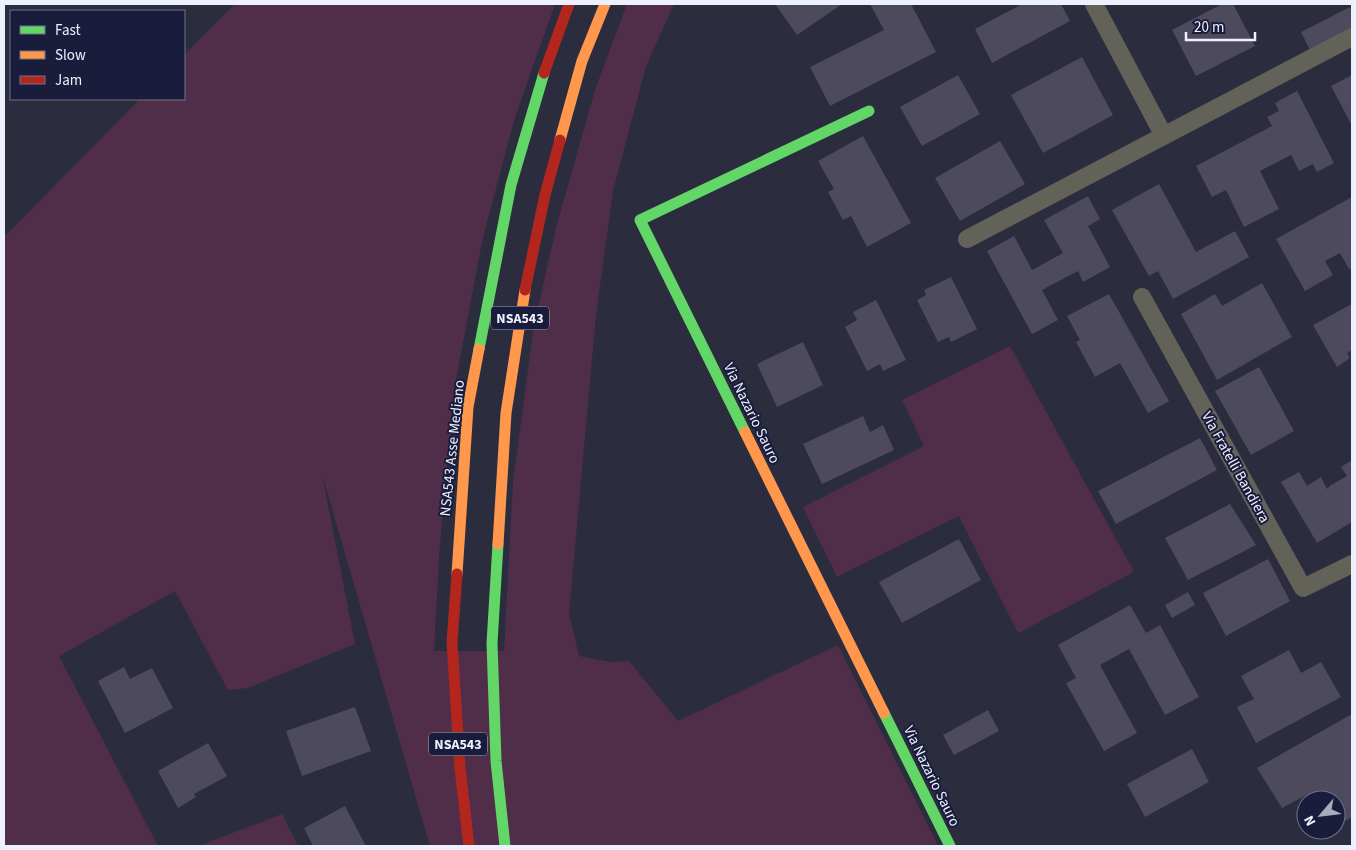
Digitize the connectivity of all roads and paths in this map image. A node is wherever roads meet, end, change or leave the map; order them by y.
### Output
1 (569, 4) edge
2 (605, 4) edge
3 (1094, 4) edge
4 (1352, 37) edge
5 (869, 111) dead end
6 (1164, 136) junction
7 (967, 239) dead end
8 (1142, 298) dead end
9 (1352, 564) edge
10 (469, 846) edge
11 (505, 846) edge
12 (950, 846) edge

1 - 10 main road, NSA543 Asse Mediano / NSA543
2 - 11 main road, NSA543
3 - 6 street
4 - 6 street
5 - 12 main road, Via Nazario Sauro
6 - 7 street
8 - 9 street, Via Fratelli Bandiera

